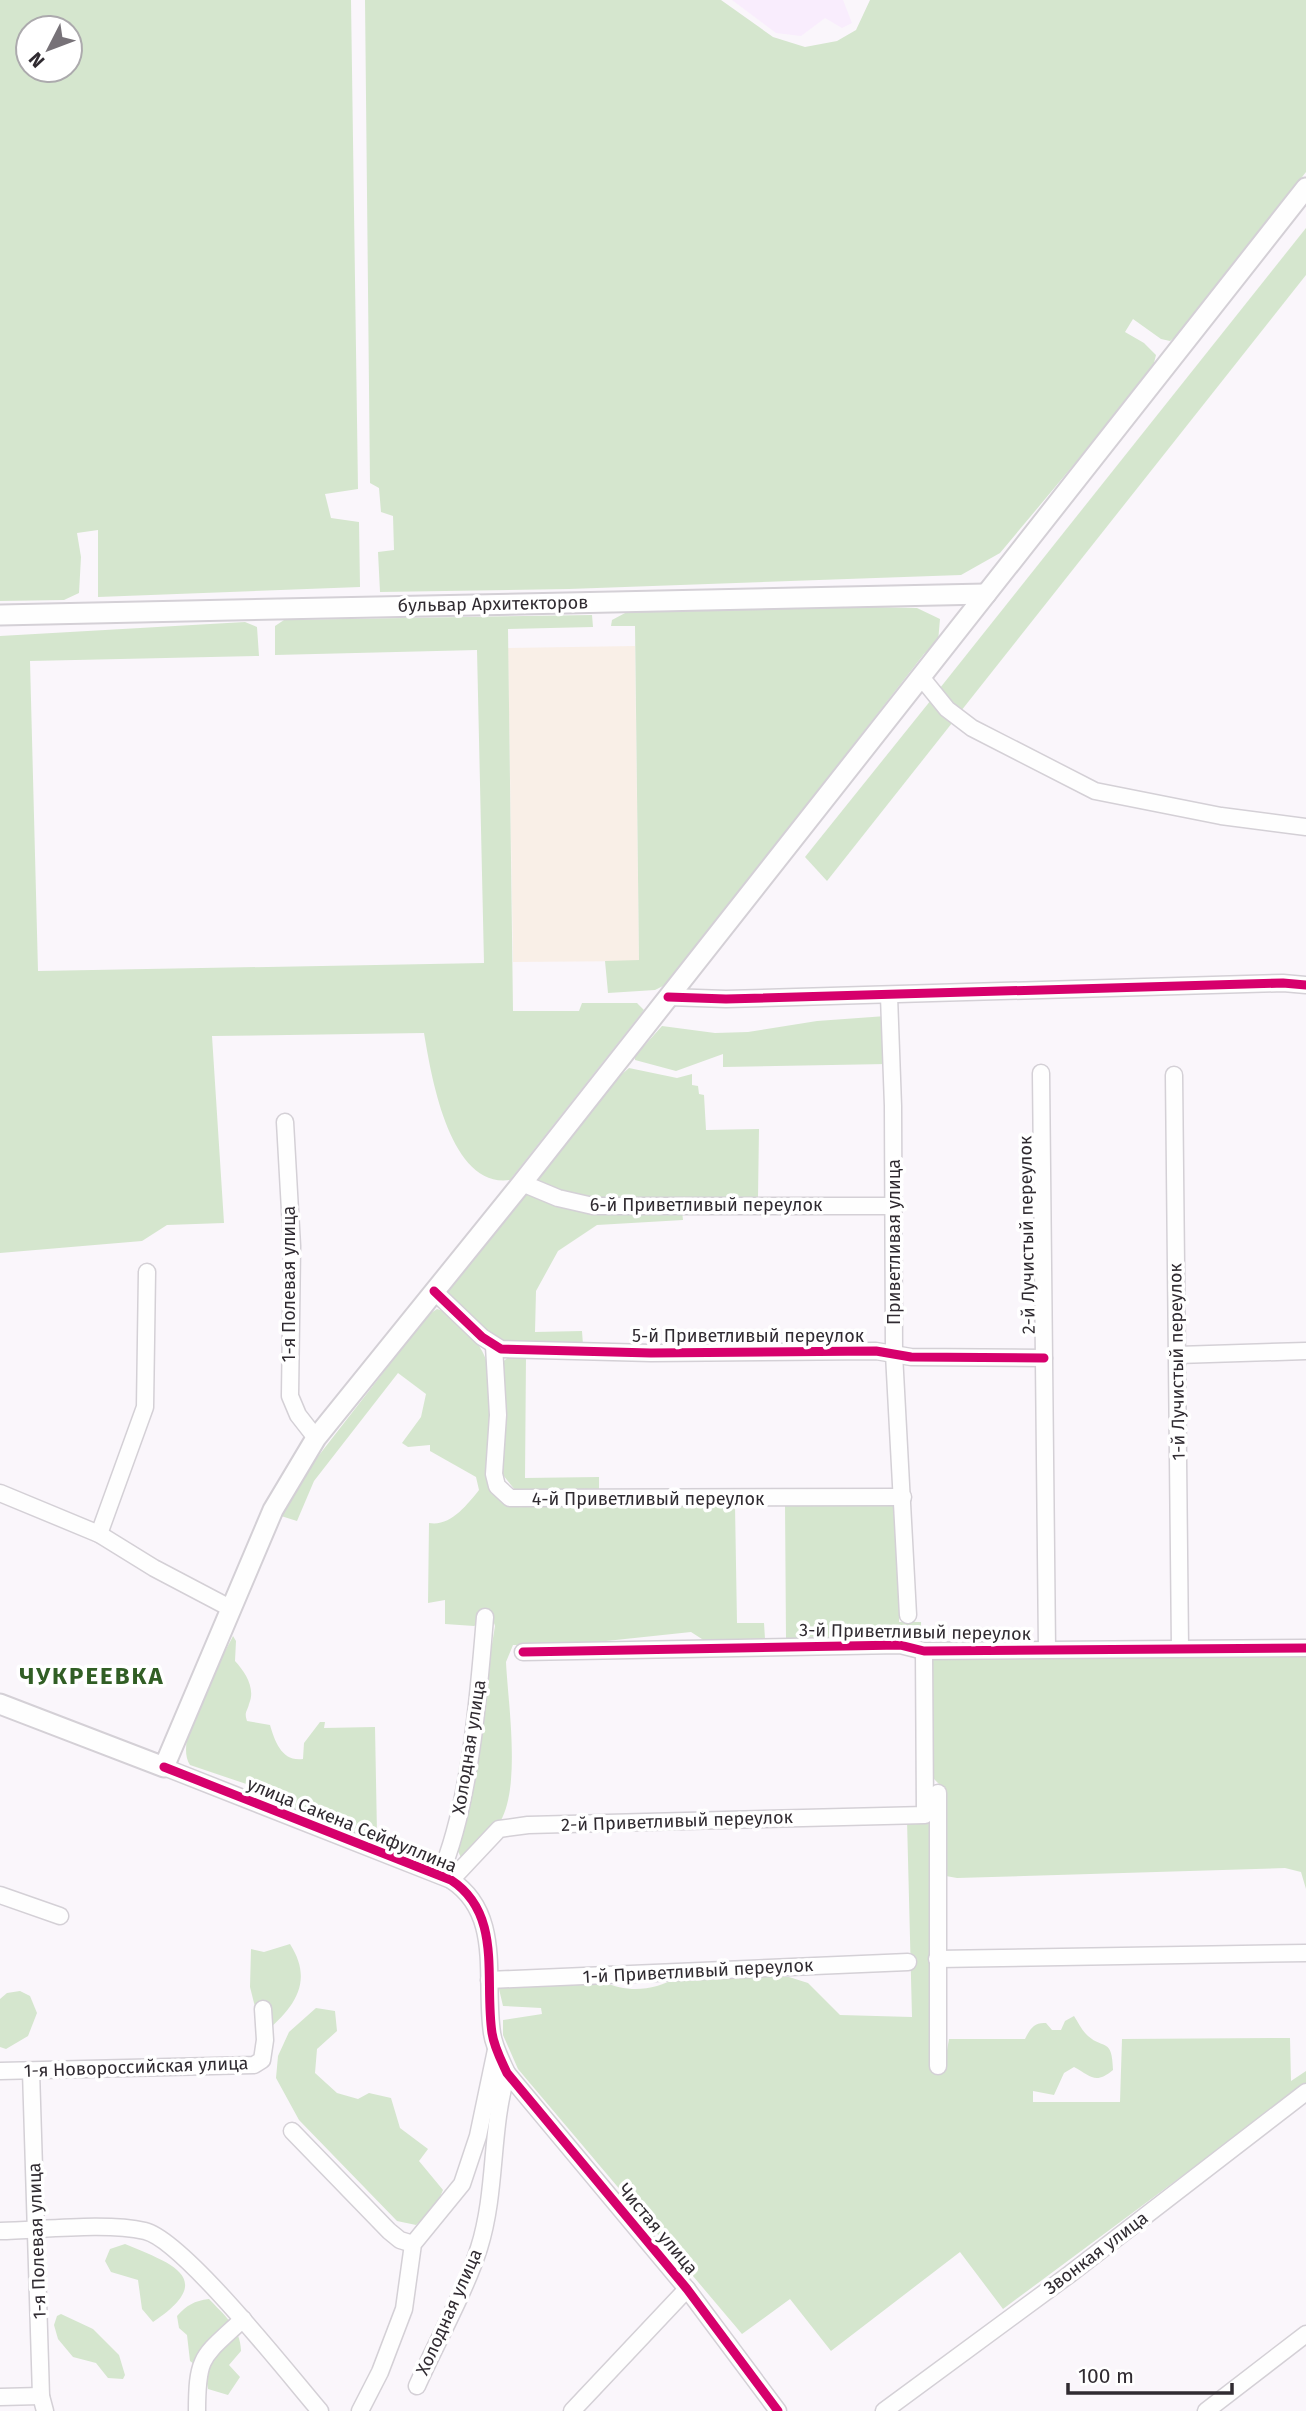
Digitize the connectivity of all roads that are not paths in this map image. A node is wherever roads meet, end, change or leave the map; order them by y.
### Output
1 (1306, 188) edge
2 (986, 594) junction
3 (0, 615) edge
4 (922, 677) junction
5 (1306, 827) edge
6 (1306, 985) edge
7 (888, 996) junction
8 (668, 997) junction
9 (1041, 1073) dead end
10 (1174, 1075) dead end
11 (285, 1122) dead end
12 (522, 1183) junction
13 (893, 1206) junction
14 (147, 1272) dead end
15 (434, 1291) junction
16 (494, 1346) junction
17 (1306, 1351) edge
18 (894, 1354) junction
19 (1178, 1355) junction
20 (1044, 1358) junction
21 (316, 1438) junction
22 (0, 1493) edge
23 (903, 1497) junction
24 (99, 1534) junction
25 (230, 1608) junction
26 (908, 1615) dead end
27 (485, 1616) dead end
28 (1180, 1648) junction
29 (1306, 1648) edge
30 (1047, 1649) junction
31 (924, 1651) junction
32 (523, 1652) dead end
33 (0, 1704) edge
34 (164, 1767) junction
35 (937, 1793) dead end
36 (445, 1877) junction
37 (0, 1895) edge
38 (60, 1916) dead end
39 (1306, 1953) edge
40 (937, 1959) junction
41 (908, 1962) dead end
42 (489, 1980) junction
43 (263, 2009) dead end
44 (496, 2050) junction
45 (938, 2066) dead end
46 (0, 2071) edge
47 (32, 2071) junction
48 (507, 2073) junction
49 (1306, 2092) edge
50 (292, 2131) dead end
51 (0, 2231) edge
52 (38, 2231) junction
53 (413, 2244) junction
54 (687, 2289) junction
55 (243, 2319) junction
56 (1306, 2334) edge
57 (417, 2386) dead end
58 (0, 2397) edge
59 (43, 2403) edge
60 (197, 2411) edge
61 (320, 2411) edge
62 (360, 2411) edge
63 (572, 2411) edge
64 (778, 2411) edge
65 (884, 2411) edge
66 (1206, 2411) edge

1 - 2 main road
2 - 3 main road, бульвар Архитекторов
2 - 4 main road
4 - 5 street
4 - 8 main road
6 - 7 street
7 - 8 street
7 - 13 street, Приветливая улица
8 - 12 main road
9 - 20 street, 2-й Лучистый переулок
10 - 19 street, 1-й Лучистый переулок
11 - 21 street, 1-я Полевая улица
12 - 13 street, 6-й Приветливый переулок
12 - 15 main road
13 - 18 street, Приветливая улица
14 - 24 street
15 - 16 street
15 - 21 main road
16 - 18 street, 5-й Приветливый переулок
16 - 23 street, 4-й Приветливый переулок
17 - 19 street
18 - 20 street, 5-й Приветливый переулок
18 - 23 street, Приветливая улица
19 - 28 street, 1-й Лучистый переулок
20 - 30 street, 2-й Лучистый переулок
21 - 25 main road
22 - 24 street
23 - 26 street, Приветливая улица
24 - 25 street
25 - 34 main road
27 - 36 street, Холодная улица
28 - 29 street, 3-й Приветливый переулок
28 - 30 street, 3-й Приветливый переулок
30 - 31 street, 3-й Приветливый переулок
31 - 32 street, 3-й Приветливый переулок
31 - 36 street, 2-й Приветливый переулок
33 - 34 main road, улица Сакена Сейфуллина
34 - 36 street, улица Сакена Сейфуллина
35 - 40 street
36 - 42 street, улица Сакена Сейфуллина
37 - 38 street
39 - 40 street
40 - 45 street
41 - 42 street, 1-й Приветливый переулок
42 - 44 street, улица Сакена Сейфуллина
43 - 47 street, 1-я Новороссийская улица
44 - 48 street, улица Сакена Сейфуллина
44 - 53 street
46 - 47 street, 1-я Новороссийская улица
47 - 52 street, 1-я Полевая улица
48 - 54 street, Чистая улица
48 - 57 street, Холодная улица
49 - 65 street, Звонкая улица
50 - 53 street
51 - 52 street
52 - 55 street
52 - 59 street, 1-я Полевая улица
53 - 62 street
54 - 63 street
54 - 64 street, Чистая улица
55 - 60 street
55 - 61 street
56 - 66 street
58 - 59 street

